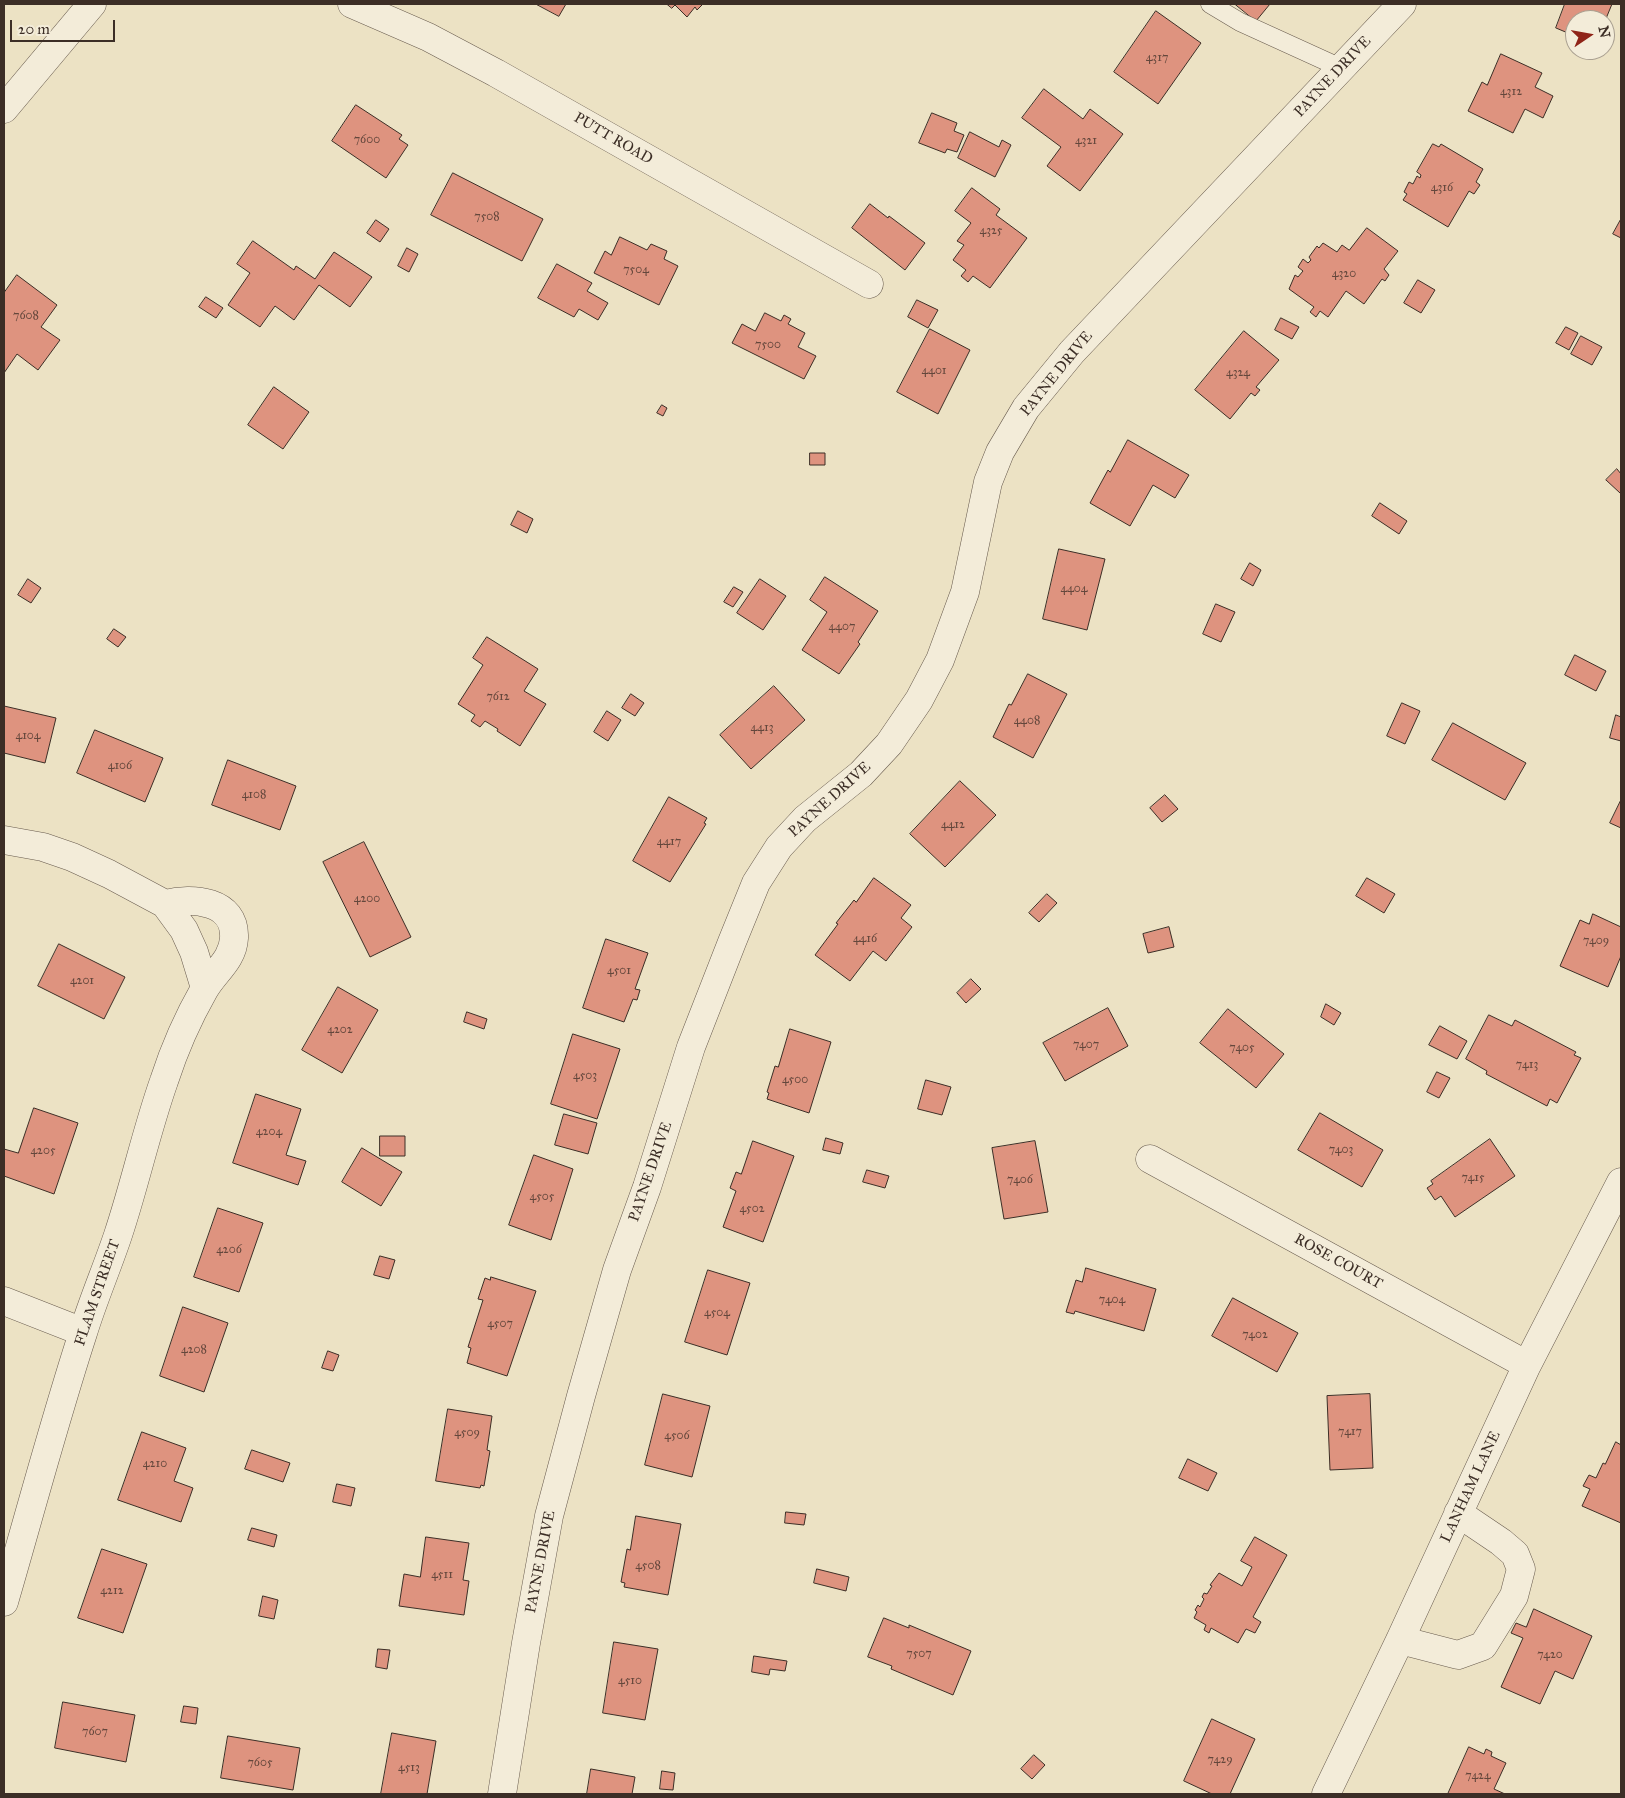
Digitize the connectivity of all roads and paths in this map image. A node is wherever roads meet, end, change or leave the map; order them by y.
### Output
1 (92, 4) edge
2 (352, 4) edge
3 (1210, 4) edge
4 (1402, 4) edge
5 (1342, 68) junction
6 (4, 109) edge
7 (869, 284) dead end
8 (4, 840) edge
9 (164, 904) junction
10 (205, 988) junction
11 (1150, 1159) dead end
12 (1621, 1182) edge
13 (4, 1301) edge
14 (83, 1332) junction
15 (1526, 1365) junction
16 (1458, 1513) junction
17 (4, 1602) edge
18 (1400, 1640) junction
19 (502, 1794) edge
20 (1326, 1794) edge

1 - 6 street
2 - 7 street, PUTT ROAD
3 - 5 lane
4 - 5 street, PAYNE DRIVE
5 - 19 street, PAYNE DRIVE
8 - 9 street
9 - 10 street
9 - 10 street, FLAM STREET
10 - 14 street, FLAM STREET
11 - 15 street, ROSE COURT
12 - 15 street, LANHAM LANE
13 - 14 street
14 - 17 street, FLAM STREET
15 - 16 street, LANHAM LANE
16 - 18 street, LANHAM LANE
16 - 18 street
18 - 20 street, LANHAM LANE

